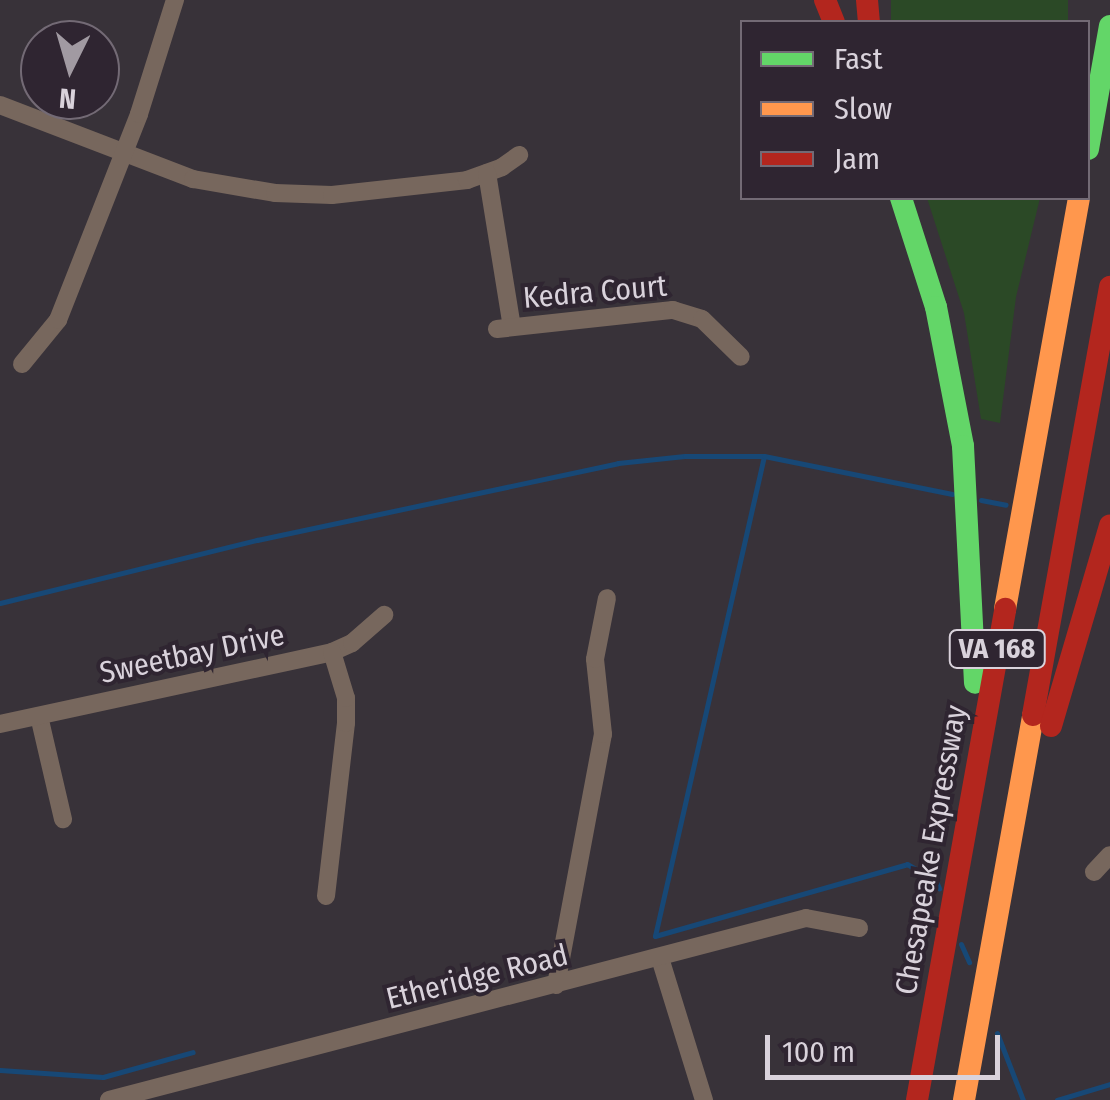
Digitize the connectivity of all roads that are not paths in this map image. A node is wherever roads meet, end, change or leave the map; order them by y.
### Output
1 (175, 0) edge
2 (1110, 28) edge
3 (1090, 67) edge
4 (0, 105) edge
5 (1090, 138) edge
6 (123, 153) junction
7 (519, 154) dead end
8 (487, 174) junction
9 (902, 200) edge
10 (1079, 200) edge
11 (1110, 288) edge
12 (742, 357) dead end
13 (22, 364) dead end
14 (1110, 525) edge
15 (607, 598) dead end
16 (384, 614) dead end
17 (332, 652) junction
18 (39, 716) junction
19 (0, 724) edge
20 (64, 819) dead end
21 (1110, 855) edge
22 (1094, 872) dead end
23 (955, 885) junction
24 (326, 896) dead end
25 (859, 928) dead end
26 (660, 958) junction
27 (988, 969) junction
28 (556, 985) junction
29 (109, 1100) edge
30 (704, 1100) edge
31 (917, 1100) edge
32 (964, 1100) edge

1 - 6 street
2 - 3 highway
2 - 5 highway
4 - 6 street
6 - 8 street
6 - 13 street
7 - 8 street
8 - 12 street, Kedra Court
9 - 23 highway
10 - 23 highway, Chesapeake Expressway / VA 168
11 - 27 highway, VA 168
14 - 27 highway
15 - 28 street
16 - 17 street, Sweetbay Drive
17 - 18 street, Sweetbay Drive
17 - 24 street
18 - 19 street, Sweetbay Drive
18 - 20 street
21 - 22 street
23 - 31 highway, Chesapeake Expressway / VA 168
25 - 26 street, Etheridge Road
26 - 28 street, Etheridge Road
26 - 30 street
27 - 32 highway, VA 168
28 - 29 street, Etheridge Road

